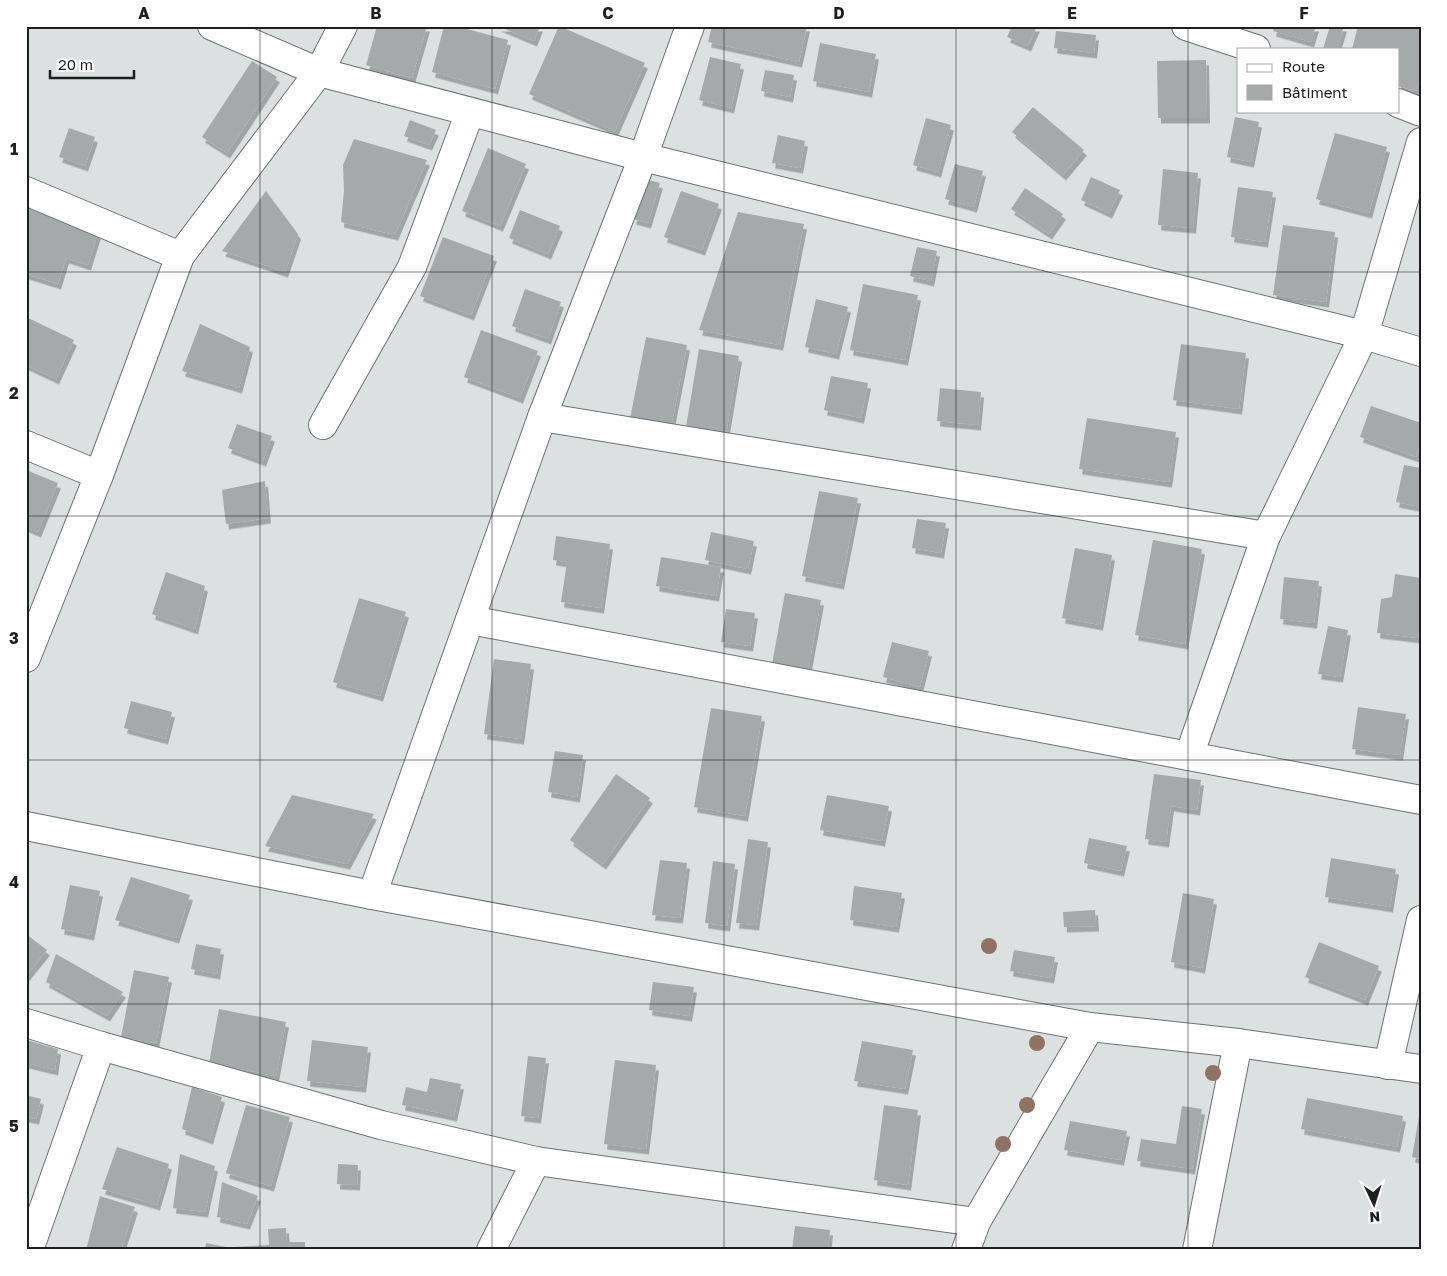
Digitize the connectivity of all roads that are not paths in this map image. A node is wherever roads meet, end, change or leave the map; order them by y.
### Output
1 (212, 26) edge
2 (343, 26) edge
3 (690, 26) edge
4 (1186, 26) edge
5 (1233, 33) edge
6 (1255, 48) edge
7 (319, 72) junction
8 (1400, 104) edge
9 (470, 112) junction
10 (1421, 112) edge
11 (1421, 142) edge
12 (643, 157) junction
13 (26, 191) edge
14 (180, 256) junction
15 (1364, 335) junction
16 (1421, 352) edge
17 (542, 417) junction
18 (323, 426) dead end
19 (26, 445) edge
20 (99, 476) junction
21 (1266, 536) junction
22 (470, 620) junction
23 (27, 653) edge
24 (1189, 756) junction
25 (1421, 800) edge
26 (26, 826) edge
27 (372, 895) junction
28 (1421, 920) edge
29 (26, 1023) edge
30 (1090, 1027) junction
31 (1238, 1042) junction
32 (101, 1046) junction
33 (1388, 1065) junction
34 (1421, 1069) edge
35 (536, 1161) junction
36 (976, 1222) junction
37 (29, 1250) edge
38 (491, 1250) edge
39 (966, 1250) edge
40 (1197, 1250) edge

1 - 7 street
2 - 7 street
3 - 12 street
4 - 5 street
5 - 6 street
7 - 9 street
7 - 14 street
8 - 10 street
9 - 12 street
9 - 18 street
11 - 15 street
12 - 15 street
12 - 17 street
13 - 14 street
14 - 20 street
15 - 16 street
15 - 21 street
17 - 21 street
17 - 22 street
19 - 20 street
20 - 23 street
21 - 24 street
22 - 24 street
22 - 27 street
24 - 25 street
26 - 27 street
27 - 30 street
28 - 33 street
29 - 32 street
30 - 31 street
30 - 36 street
31 - 33 street
31 - 40 street
32 - 35 street
32 - 37 street
33 - 34 street
35 - 36 street
35 - 38 street
36 - 39 street

